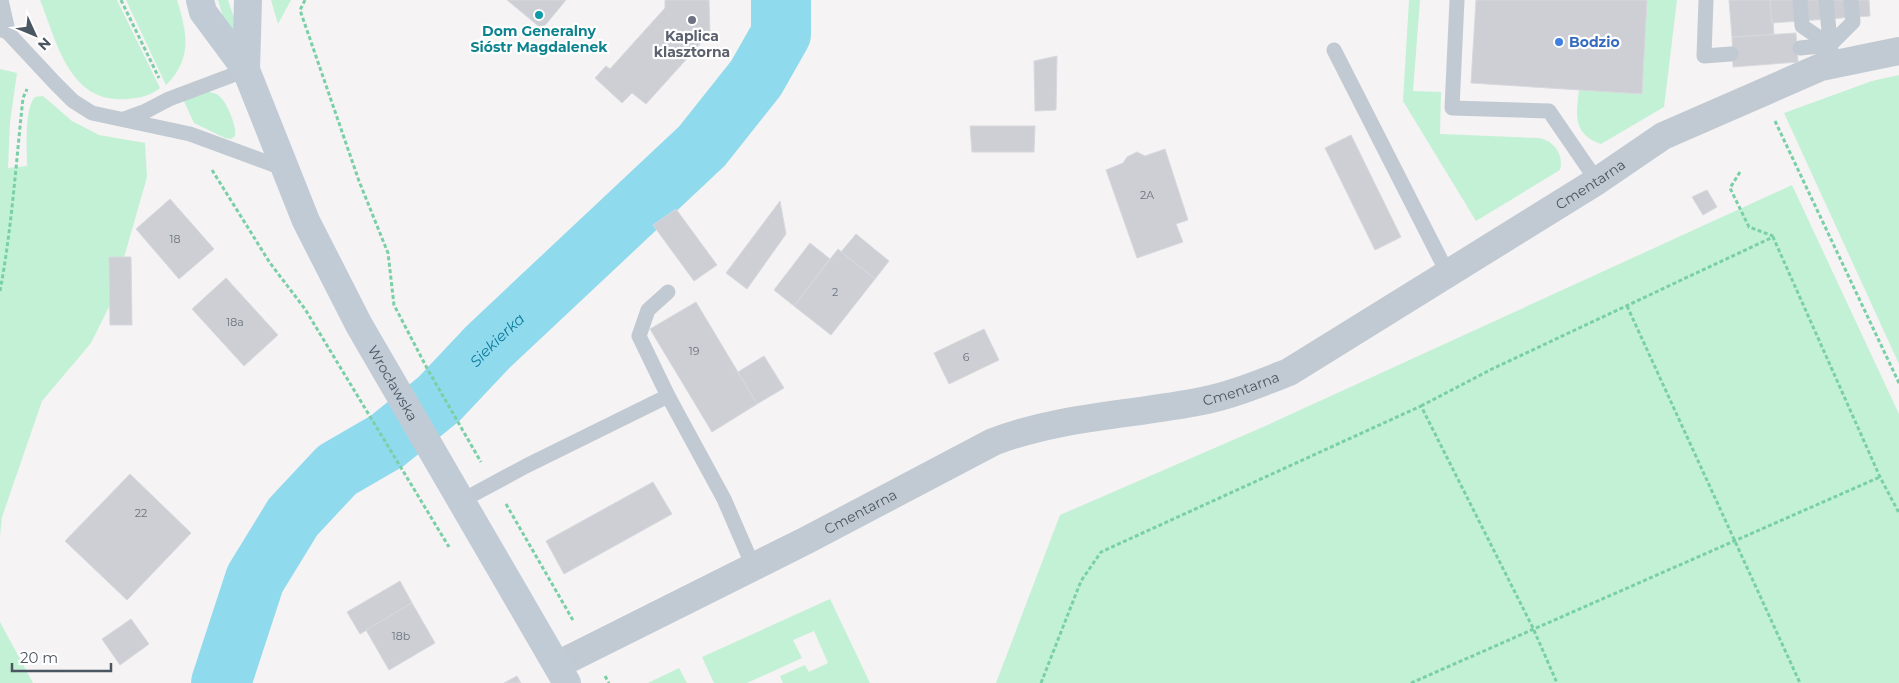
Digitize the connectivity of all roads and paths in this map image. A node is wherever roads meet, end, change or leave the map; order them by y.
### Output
1 (1, 0) edge
2 (121, 0) edge
3 (200, 0) edge
4 (248, 0) edge
5 (304, 0) edge
6 (1457, 0) edge
7 (1706, 0) edge
8 (1800, 0) edge
9 (1826, 0) edge
10 (1852, 0) edge
11 (2, 28) edge
12 (1800, 48) dead end
13 (1334, 50) dead end
14 (1899, 51) edge
15 (1731, 54) dead end
16 (1831, 55) junction
17 (42, 69) junction
18 (246, 70) junction
19 (1762, 93) junction
20 (169, 99) junction
21 (123, 119) junction
22 (190, 134) junction
23 (285, 169) junction
24 (1740, 172) dead end
25 (1597, 181) junction
26 (1773, 236) junction
27 (1447, 272) junction
28 (0, 291) edge
29 (668, 292) dead end
30 (1627, 306) junction
31 (1899, 383) edge
32 (668, 396) junction
33 (1421, 406) junction
34 (398, 462) dead end
35 (1880, 477) junction
36 (494, 483) junction
37 (461, 501) junction
38 (1899, 513) edge
39 (1734, 541) junction
40 (753, 566) junction
41 (1533, 628) junction
42 (589, 648) junction
43 (562, 674) edge
44 (609, 683) edge
45 (1041, 683) edge
46 (1411, 683) edge
47 (1557, 683) edge
48 (1800, 683) edge

1 - 11 lane
2 - 20 path
3 - 18 main road, Wrocławska
4 - 18 main road, Wrocławska
5 - 36 path
6 - 25 lane
7 - 15 lane
8 - 16 lane
9 - 16 lane
10 - 16 lane
11 - 17 lane
12 - 16 lane
13 - 27 lane
14 - 16 street, Cmentarna
16 - 19 street, Cmentarna
17 - 21 lane
17 - 28 path
18 - 20 lane
18 - 23 main road, Wrocławska
19 - 25 street, Cmentarna
19 - 31 path
20 - 21 lane
21 - 22 lane
22 - 23 lane
22 - 34 path
23 - 37 main road, Wrocławska
24 - 26 path
25 - 27 street, Cmentarna
26 - 30 path
26 - 35 path
27 - 40 street, Cmentarna
29 - 32 lane
30 - 33 path
30 - 39 path
32 - 36 lane
32 - 40 lane
33 - 41 path
33 - 45 path
35 - 38 path
35 - 39 path
36 - 37 lane
36 - 42 path
37 - 43 main road, Wrocławska
39 - 41 path
39 - 48 path
40 - 42 street, Cmentarna
41 - 46 path
41 - 47 path
42 - 43 street, Cmentarna
42 - 44 path

